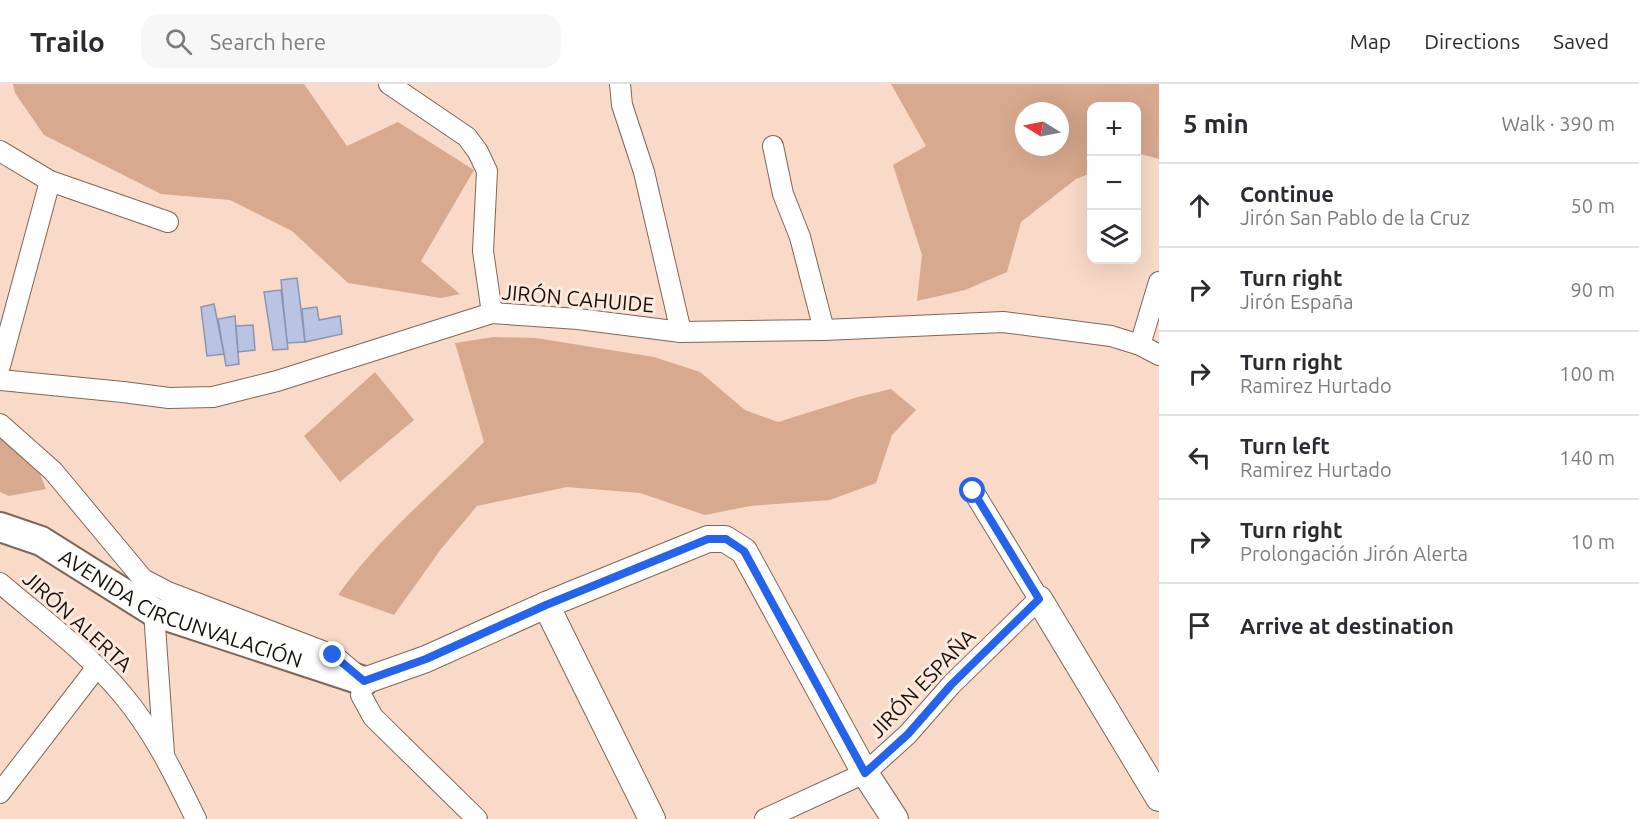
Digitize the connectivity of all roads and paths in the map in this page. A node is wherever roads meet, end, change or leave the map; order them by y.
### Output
1 (389, 84) edge
2 (620, 84) edge
3 (773, 146) dead end
4 (0, 151) edge
5 (50, 181) junction
6 (168, 222) dead end
7 (1159, 282) edge
8 (492, 313) junction
9 (824, 330) junction
10 (681, 332) junction
11 (1140, 345) junction
12 (1159, 356) edge
13 (0, 366) edge
14 (0, 380) edge
15 (0, 424) edge
16 (973, 491) dead end
17 (0, 527) edge
18 (0, 583) edge
19 (1039, 599) junction
20 (546, 605) junction
21 (154, 612) junction
22 (97, 667) junction
23 (364, 681) junction
24 (164, 754) junction
25 (865, 773) junction
26 (0, 794) edge
27 (1159, 798) edge
28 (196, 819) edge
29 (477, 819) edge
30 (652, 819) edge
31 (765, 819) edge
32 (895, 819) edge

1 - 8 street
2 - 10 street
3 - 9 street
4 - 5 street
5 - 6 street
5 - 13 street
7 - 11 street
8 - 10 street, JIRÓN CAHUIDE
8 - 14 street, JIRÓN CAHUIDE
9 - 10 street, JIRÓN CAHUIDE
9 - 11 street, JIRÓN CAHUIDE
11 - 12 street, JIRÓN CAHUIDE
15 - 23 street
16 - 19 street
17 - 21 main road, AVENIDA CIRCUNVALACIÓN
18 - 22 street, JIRÓN ALERTA
19 - 25 street, JIRÓN ESPAÑA
19 - 27 street
20 - 23 street
20 - 25 street
20 - 30 street
21 - 23 main road, AVENIDA CIRCUNVALACIÓN
21 - 24 street
22 - 24 street, JIRÓN ALERTA
22 - 26 street
23 - 29 street
24 - 28 street, JIRÓN ALERTA
25 - 31 street, JIRÓN ESPAÑA
25 - 32 street

